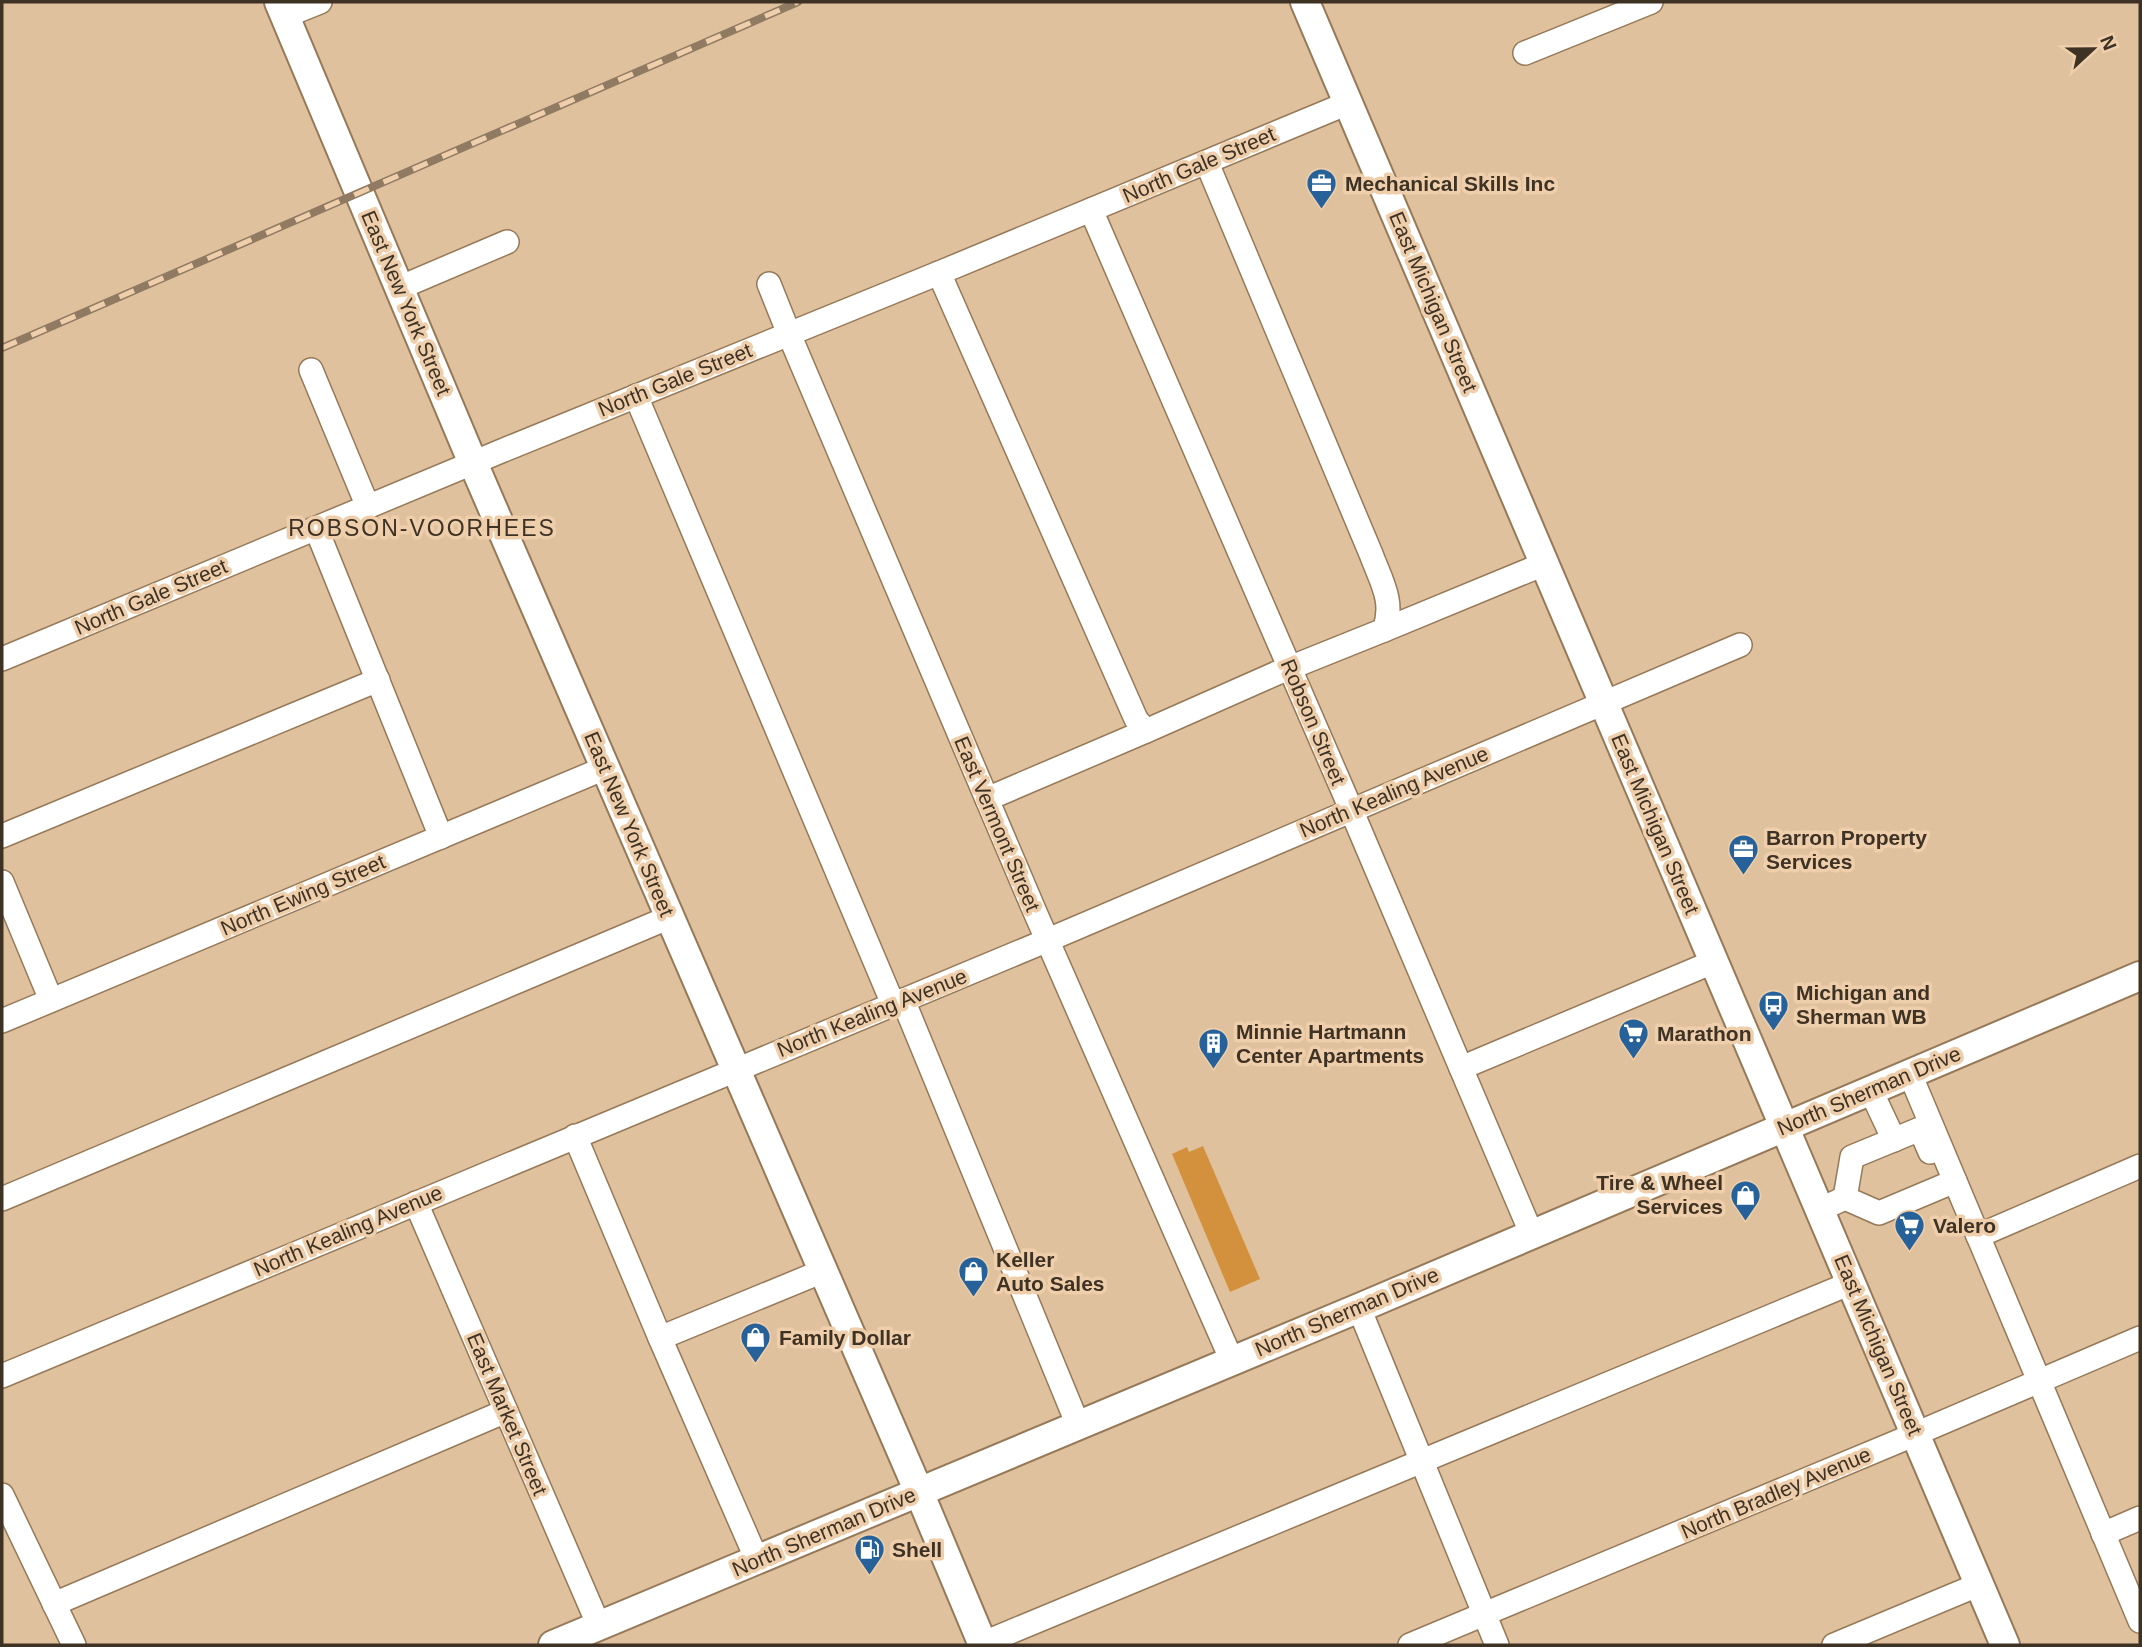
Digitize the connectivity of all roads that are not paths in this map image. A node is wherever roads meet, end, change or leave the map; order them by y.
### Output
1 (320, 2) edge
2 (1305, 2) edge
3 (1651, 2) edge
4 (282, 9) edge
5 (1525, 52) dead end
6 (1348, 103) junction
7 (1207, 163) junction
8 (1091, 210) junction
9 (507, 242) dead end
10 (939, 273) junction
11 (769, 284) dead end
12 (399, 288) junction
13 (789, 334) junction
14 (311, 370) dead end
15 (636, 396) junction
16 (473, 463) junction
17 (368, 507) junction
18 (316, 528) junction
19 (1544, 564) junction
20 (1384, 630) junction
21 (1740, 645) dead end
22 (2, 659) edge
23 (1290, 668) junction
24 (378, 680) junction
25 (1603, 703) junction
26 (1146, 731) junction
27 (605, 768) junction
28 (987, 799) junction
29 (1351, 811) junction
30 (2, 836) edge
31 (441, 837) junction
32 (5, 897) edge
33 (670, 917) junction
34 (1048, 940) junction
35 (1713, 962) junction
36 (2140, 976) edge
37 (51, 1000) junction
38 (898, 1002) junction
39 (2, 1021) edge
40 (1461, 1068) junction
41 (735, 1069) junction
42 (1910, 1074) junction
43 (1871, 1091) junction
44 (1926, 1127) junction
45 (1784, 1128) junction
46 (575, 1136) junction
47 (1894, 1140) junction
48 (2140, 1166) edge
49 (1949, 1183) junction
50 (1846, 1198) junction
51 (2, 1199) edge
52 (416, 1203) junction
53 (1820, 1210) junction
54 (1532, 1235) junction
55 (1979, 1236) junction
56 (823, 1271) junction
57 (1851, 1283) junction
58 (1359, 1308) junction
59 (660, 1338) junction
60 (2140, 1338) edge
61 (1232, 1361) junction
62 (2, 1376) edge
63 (2039, 1381) junction
64 (506, 1411) junction
65 (1078, 1425) junction
66 (1916, 1434) junction
67 (1422, 1462) junction
68 (919, 1492) junction
69 (2, 1495) edge
70 (2140, 1518) edge
71 (2103, 1534) junction
72 (757, 1560) junction
73 (1980, 1584) junction
74 (54, 1604) junction
75 (1485, 1614) junction
76 (2140, 1621) edge
77 (590, 1635) edge
78 (74, 1645) edge
79 (552, 1645) edge
80 (981, 1645) edge
81 (1410, 1645) edge
82 (1497, 1645) edge
83 (1834, 1645) edge
84 (2005, 1645) edge

1 - 4 street
2 - 6 main road, East Michigan Street
3 - 5 street
4 - 12 main road, East New York Street
6 - 7 street, North Gale Street
6 - 19 main road, East Michigan Street
7 - 8 street, North Gale Street
7 - 20 street
8 - 10 street, North Gale Street
8 - 23 street, Robson Street
9 - 12 street
10 - 13 street, North Gale Street
10 - 26 street
11 - 13 street, East Vermont Street
12 - 16 main road, East New York Street
13 - 15 street, North Gale Street
13 - 28 street, East Vermont Street
14 - 17 street
15 - 16 street, North Gale Street
15 - 38 street
16 - 17 street, North Gale Street
16 - 27 main road, East New York Street
17 - 18 street, North Gale Street
18 - 22 street, North Gale Street
18 - 24 street
19 - 20 street
19 - 25 main road, East Michigan Street
20 - 23 street
21 - 25 street, North Kealing Avenue
23 - 26 street
23 - 29 street, Robson Street
24 - 30 street
24 - 31 street
25 - 29 street, North Kealing Avenue
25 - 35 main road, East Michigan Street
26 - 28 street
27 - 31 street, North Ewing Street
27 - 33 main road, East New York Street
28 - 34 street, East Vermont Street
29 - 34 street, North Kealing Avenue
29 - 40 street, Robson Street
31 - 37 street, North Ewing Street
32 - 37 street
33 - 41 main road, East New York Street
33 - 51 street
34 - 38 street, North Kealing Avenue
34 - 61 street, East Vermont Street
35 - 40 street
35 - 45 main road, East Michigan Street
36 - 42 main road, North Sherman Drive
37 - 39 street, North Ewing Street
38 - 41 street, North Kealing Avenue
38 - 65 street
40 - 54 street, Robson Street
41 - 46 street, North Kealing Avenue
41 - 56 main road, East New York Street
42 - 43 main road, North Sherman Drive
42 - 44 street
43 - 45 main road, North Sherman Drive
43 - 47 street
44 - 47 street
44 - 49 street
45 - 53 main road, East Michigan Street
45 - 54 main road, North Sherman Drive
46 - 52 street, North Kealing Avenue
46 - 59 street
47 - 50 street
48 - 55 street
49 - 50 street
49 - 55 street
50 - 53 street
52 - 62 street, North Kealing Avenue
52 - 64 street, East Market Street
53 - 57 main road, East Michigan Street
54 - 58 main road, North Sherman Drive
55 - 63 street
56 - 59 street
56 - 68 main road, East New York Street
57 - 66 main road, East Michigan Street
57 - 67 street
58 - 61 main road, North Sherman Drive
58 - 67 street
59 - 72 street
60 - 63 street, North Bradley Avenue
61 - 65 main road, North Sherman Drive
63 - 66 street, North Bradley Avenue
63 - 71 street
64 - 74 street
64 - 77 street, East Market Street
65 - 68 main road, North Sherman Drive
66 - 73 main road, East Michigan Street
66 - 75 street, North Bradley Avenue
67 - 75 street
67 - 80 street
68 - 72 main road, North Sherman Drive
68 - 80 main road, East New York Street
69 - 74 street
70 - 71 street
71 - 76 street
72 - 77 main road, North Sherman Drive
73 - 83 street
73 - 84 main road, East Michigan Street
74 - 78 street
75 - 81 street, North Bradley Avenue
75 - 82 street
77 - 79 main road, North Sherman Drive

